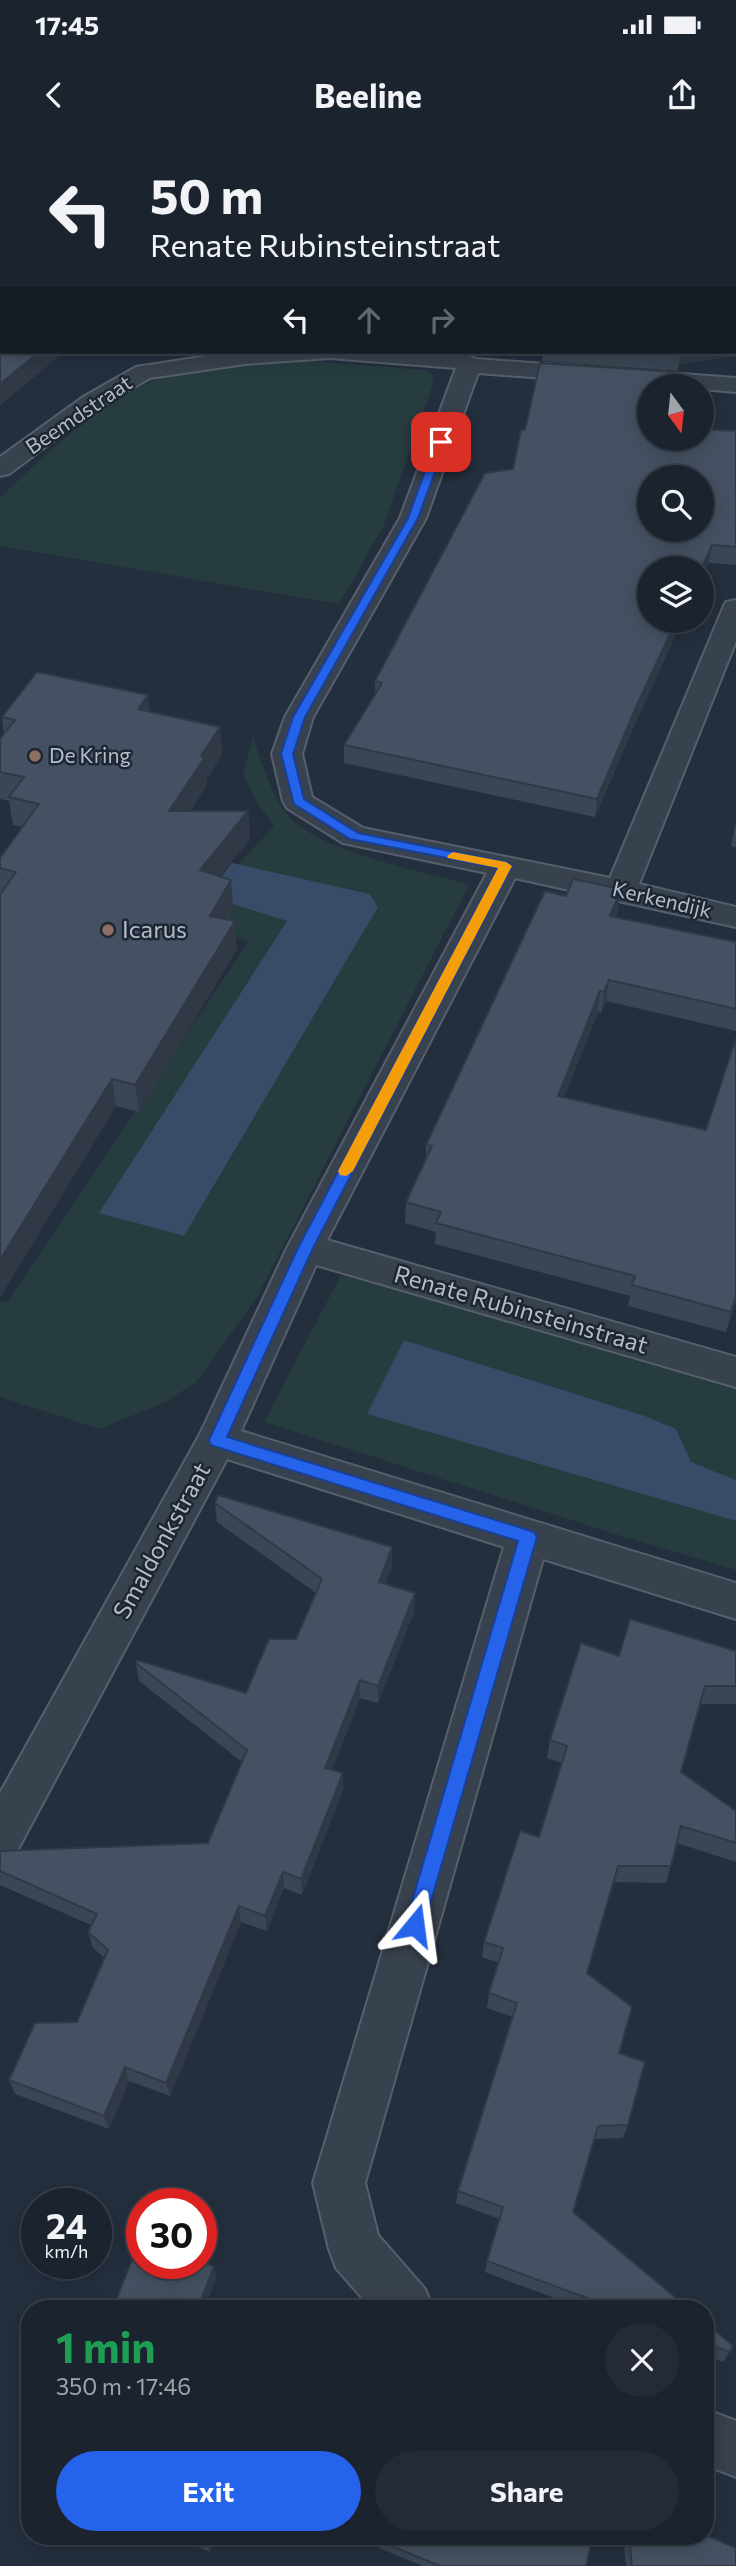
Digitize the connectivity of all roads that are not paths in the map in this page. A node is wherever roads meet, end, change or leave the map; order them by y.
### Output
1 (295, 354) edge
2 (367, 354) edge
3 (468, 360) edge
4 (736, 385) edge
5 (0, 469) edge
6 (736, 608) edge
7 (506, 866) junction
8 (621, 890) junction
9 (736, 917) edge
10 (305, 1248) junction
11 (736, 1372) edge
12 (217, 1440) junction
13 (528, 1537) junction
14 (736, 1601) edge
15 (0, 1838) edge
16 (399, 2300) edge
17 (714, 2440) edge
18 (736, 2449) edge

1 - 5 street, Beemdstraat
2 - 3 street
3 - 4 street
3 - 7 street, Kerkendijk
6 - 8 street
7 - 8 street, Kerkendijk
7 - 10 street, Smaldonkstraat
8 - 9 street, Kerkendijk
10 - 11 street, Renate Rubinsteinstraat
10 - 12 street, Smaldonkstraat
12 - 13 street
12 - 15 street, Smaldonkstraat
13 - 14 street
13 - 16 street
17 - 18 street

